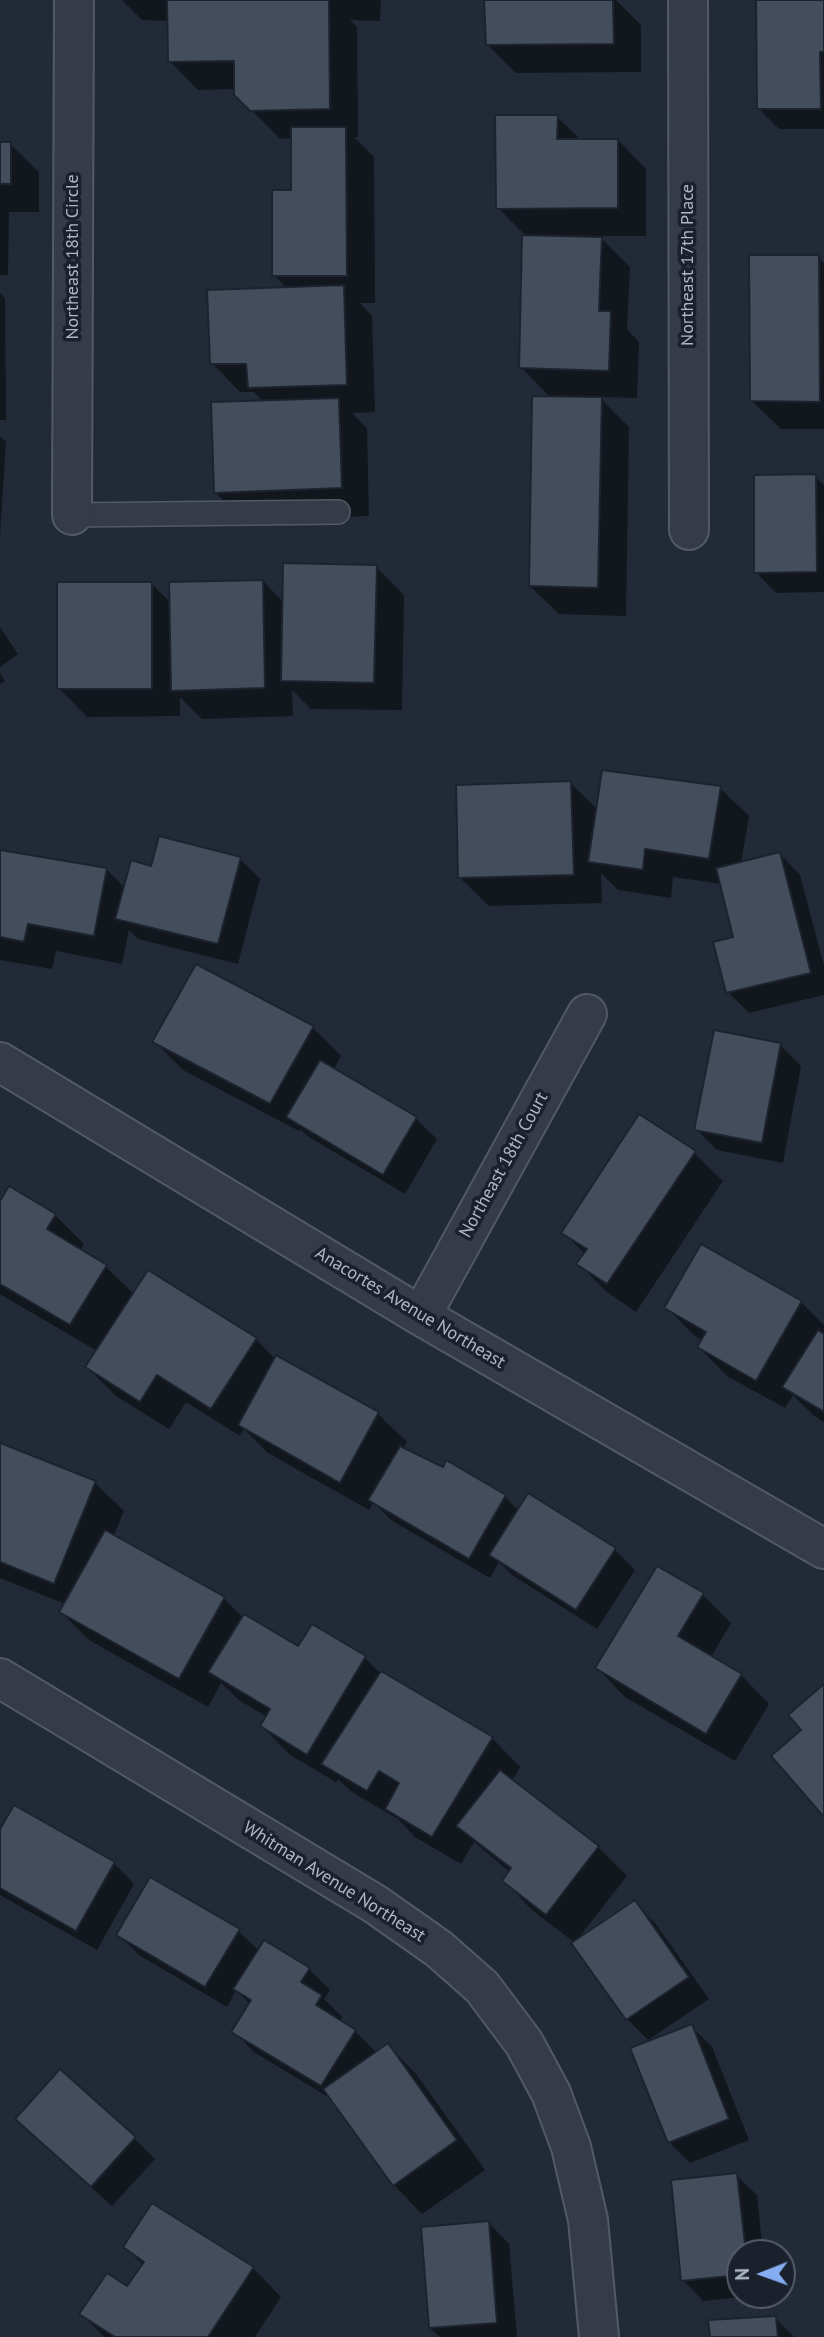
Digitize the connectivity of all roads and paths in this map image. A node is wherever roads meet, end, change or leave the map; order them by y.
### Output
1 (74, 0) edge
2 (688, 0) edge
3 (338, 512) dead end
4 (72, 515) joint
5 (688, 530) dead end
6 (587, 1014) dead end
7 (0, 1062) edge
8 (421, 1316) junction
9 (824, 1549) edge
10 (0, 1678) edge
11 (599, 2337) edge

1 - 4 street, Northeast 18th Circle
2 - 5 street, Northeast 17th Place
3 - 4 lane
6 - 8 street, Northeast 18th Court
7 - 8 street, Anacortes Avenue Northeast
8 - 9 street, Anacortes Avenue Northeast
10 - 11 street, Whitman Avenue Northeast

